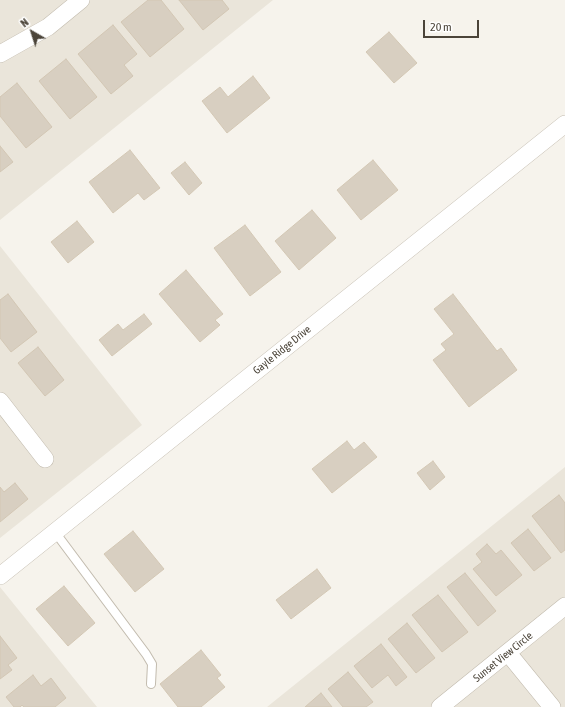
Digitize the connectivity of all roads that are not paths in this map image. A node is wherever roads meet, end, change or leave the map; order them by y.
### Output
1 (81, 0) edge
2 (0, 54) edge
3 (565, 124) edge
4 (0, 400) edge
5 (45, 459) dead end
6 (55, 532) junction
7 (0, 576) edge
8 (565, 606) edge
9 (508, 653) junction
10 (151, 684) dead end
11 (440, 707) edge
12 (552, 707) edge

1 - 2 street
3 - 6 street, Gayle Ridge Drive
4 - 5 street
6 - 7 street, Gayle Ridge Drive
6 - 10 lane
8 - 9 street, Sunset View Circle
9 - 11 street, Sunset View Circle
9 - 12 street

